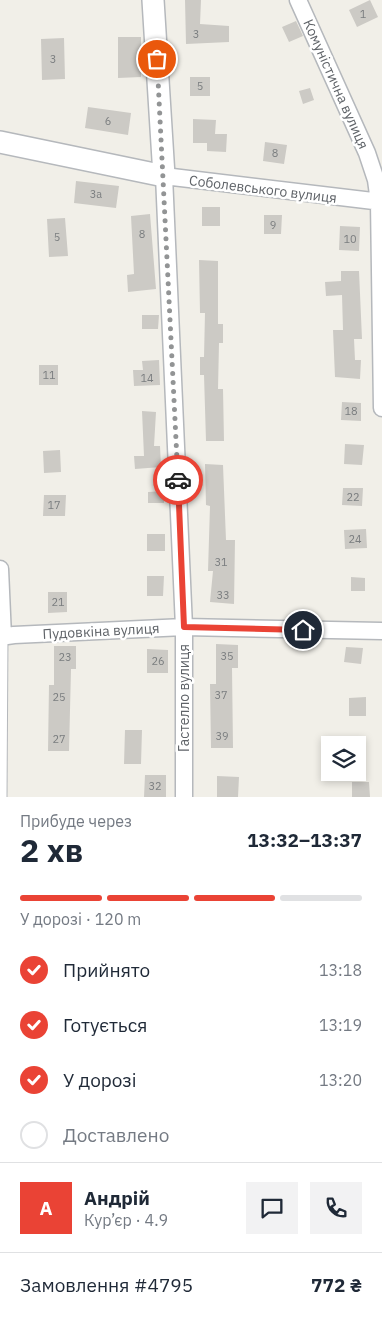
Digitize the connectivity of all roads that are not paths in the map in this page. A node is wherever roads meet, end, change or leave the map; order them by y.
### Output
1 (153, 0) edge
2 (298, 0) edge
3 (0, 142) edge
4 (164, 176) junction
5 (381, 202) edge
6 (382, 408) edge
7 (0, 569) edge
8 (184, 627) junction
9 (382, 631) edge
10 (2, 637) edge
11 (2, 797) edge
12 (184, 797) edge

1 - 4 street, Гастелло вулиця
2 - 5 street, Комуністична вулиця
3 - 4 street, Соболевського вулиця
4 - 5 street, Соболевського вулиця
4 - 8 street, Гастелло вулиця
5 - 6 street, Комуністична вулиця
7 - 10 street
8 - 9 street, Пудовкіна вулиця
8 - 10 street, Пудовкіна вулиця
8 - 12 street, Гастелло вулиця
10 - 11 lane

